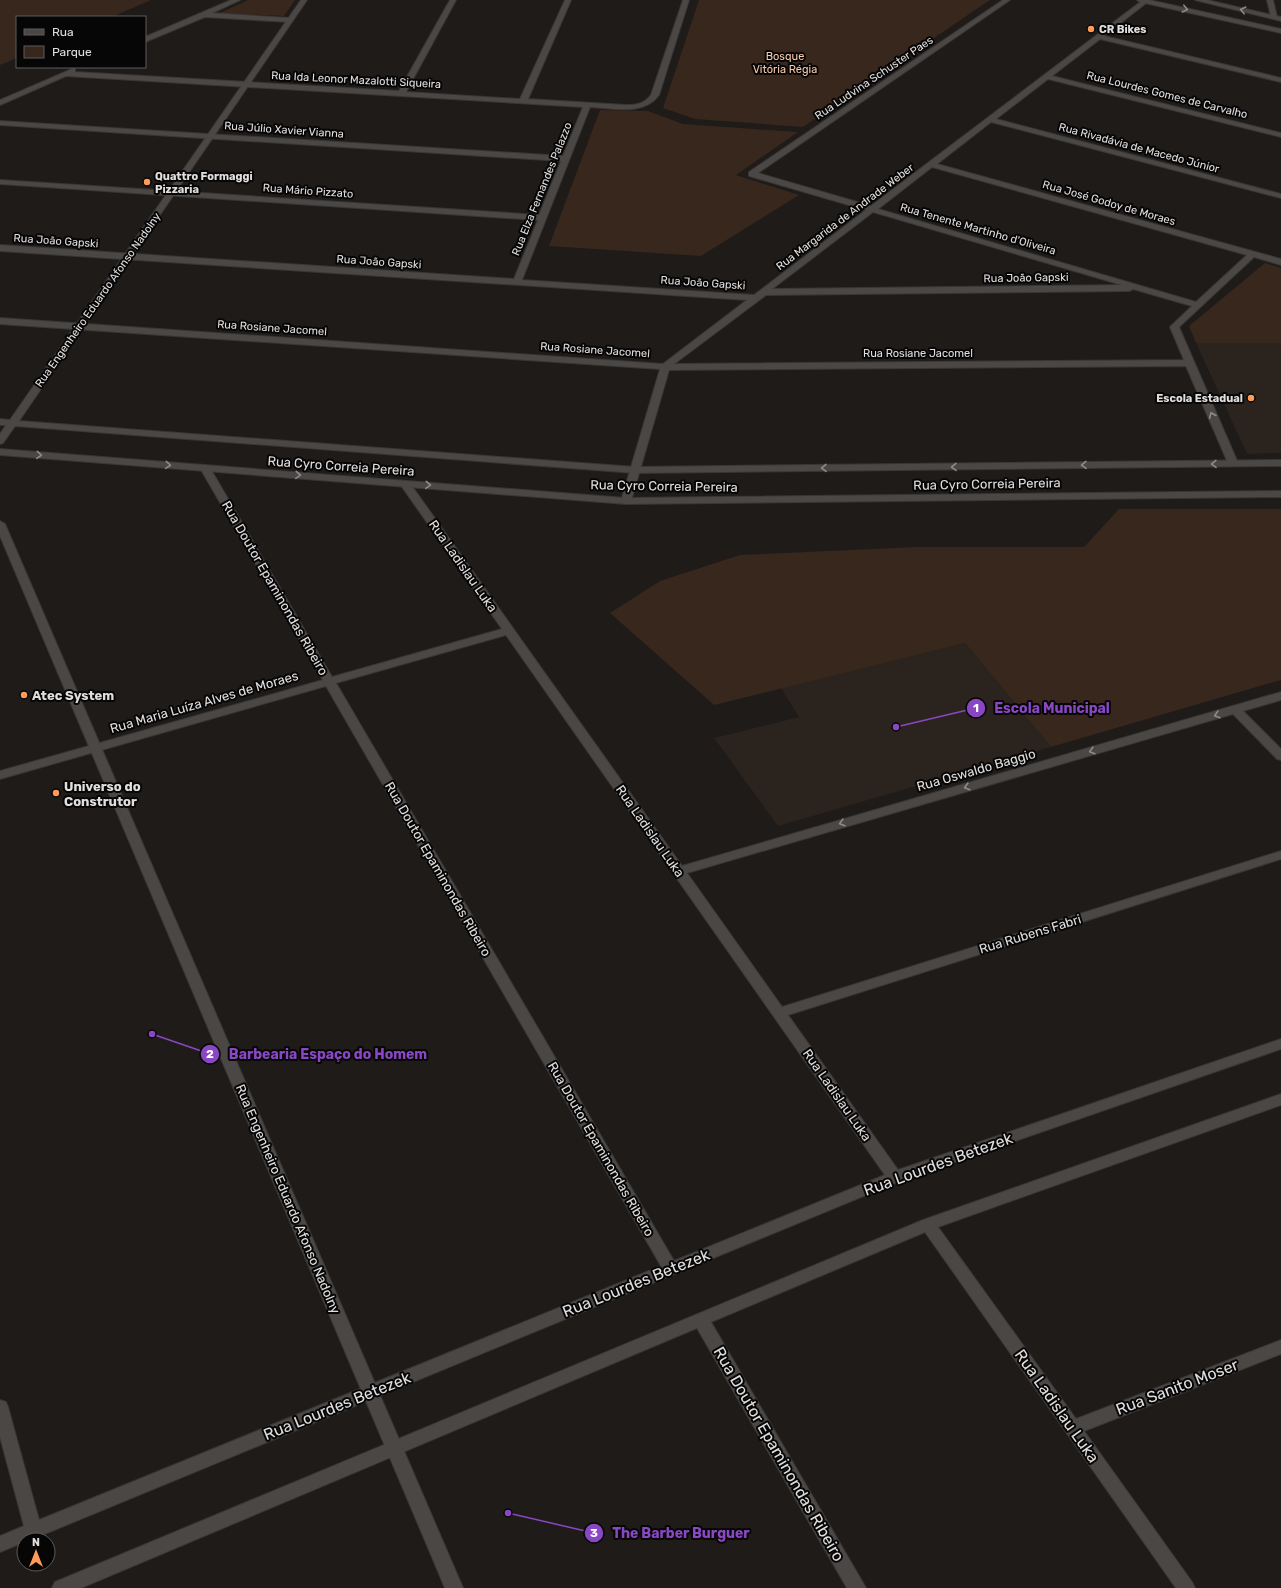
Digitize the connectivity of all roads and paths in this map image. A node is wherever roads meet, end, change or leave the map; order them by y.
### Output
1 (237, 0) edge
2 (304, 0) edge
3 (453, 0) edge
4 (568, 0) edge
5 (686, 0) edge
6 (1007, 0) edge
7 (1145, 0) edge
8 (1198, 0) edge
9 (1270, 0) edge
10 (204, 14) junction
11 (1278, 18) edge
12 (290, 20) junction
13 (1281, 31) edge
14 (1100, 37) junction
15 (146, 40) edge
16 (80, 68) edge
17 (66, 74) junction
18 (1048, 77) junction
19 (1281, 80) edge
20 (246, 84) junction
21 (402, 94) junction
22 (523, 101) junction
23 (0, 103) edge
24 (588, 104) junction
25 (990, 120) junction
26 (0, 123) edge
27 (1281, 135) edge
28 (210, 136) junction
29 (566, 159) junction
30 (932, 165) junction
31 (752, 174) joint
32 (0, 182) edge
33 (171, 193) junction
34 (1281, 196) edge
35 (873, 209) junction
36 (542, 218) junction
37 (0, 248) edge
38 (1253, 254) junction
39 (127, 256) junction
40 (1281, 262) edge
41 (517, 282) junction
42 (1143, 288) junction
43 (764, 292) junction
44 (757, 298) junction
45 (1198, 304) junction
46 (0, 321) edge
47 (79, 326) junction
48 (1189, 363) junction
49 (665, 367) junction
50 (0, 422) edge
51 (13, 422) junction
52 (0, 441) edge
53 (0, 452) edge
54 (1233, 463) junction
55 (1281, 463) edge
56 (205, 468) junction
57 (635, 470) junction
58 (405, 484) junction
59 (1281, 494) edge
60 (626, 501) junction
61 (0, 524) edge
62 (508, 631) junction
63 (329, 682) junction
64 (1281, 696) edge
65 (1235, 709) junction
66 (96, 748) junction
67 (1281, 756) edge
68 (0, 775) edge
69 (1281, 855) edge
70 (678, 871) junction
71 (779, 1013) junction
72 (1281, 1044) edge
73 (1281, 1099) edge
74 (895, 1177) junction
75 (928, 1224) junction
76 (671, 1269) junction
77 (700, 1320) junction
78 (1281, 1347) edge
79 (370, 1392) junction
80 (0, 1407) edge
81 (1073, 1428) junction
82 (395, 1448) junction
83 (33, 1530) junction
84 (0, 1544) edge
85 (61, 1588) edge
86 (454, 1588) edge
87 (856, 1588) edge
88 (1186, 1588) edge

1 - 10 street
2 - 12 street, Rua Engenheiro Eduardo Afonso Nadolny
3 - 21 street
4 - 22 street
5 - 24 street, Rua Ida Leonor Mazalotti Siqueira
6 - 31 street, Rua Ludvina Schuster Paes
7 -> 13 street
7 - 14 street, Rua Margarida de Andrade Weber
11 -> 8 street
9 - 11 street
10 - 12 street
10 - 15 street
12 - 20 street, Rua Engenheiro Eduardo Afonso Nadolny
14 - 18 street, Rua Margarida de Andrade Weber
14 - 19 street
16 - 17 street
17 - 20 street, Rua Ida Leonor Mazalotti Siqueira
17 - 23 street
18 - 25 street, Rua Margarida de Andrade Weber
18 - 27 street, Rua Lourdes Gomes de Carvalho
20 - 21 street, Rua Ida Leonor Mazalotti Siqueira
20 - 28 street, Rua Engenheiro Eduardo Afonso Nadolny
21 - 22 street, Rua Ida Leonor Mazalotti Siqueira
22 - 24 street, Rua Ida Leonor Mazalotti Siqueira
24 - 29 street, Rua Elza Fernandes Palazzo
25 - 30 street, Rua Margarida de Andrade Weber
25 - 34 street, Rua Rivadávia de Macedo Júnior
26 - 28 street, Rua Júlio Xavier Vianna
28 - 29 street, Rua Júlio Xavier Vianna
28 - 33 street, Rua Engenheiro Eduardo Afonso Nadolny
29 - 36 street, Rua Elza Fernandes Palazzo
30 - 35 street, Rua Margarida de Andrade Weber
30 - 38 street, Rua José Godoy de Moraes
31 - 35 street, Rua Tenente Martinho d'Oliveira
32 - 33 street, Rua Mário Pizzato
33 - 36 street, Rua Mário Pizzato
33 - 39 street, Rua Engenheiro Eduardo Afonso Nadolny
35 - 42 street, Rua Tenente Martinho d'Oliveira
35 - 43 street, Rua Margarida de Andrade Weber
36 - 41 street, Rua Elza Fernandes Palazzo
37 - 39 street, Rua João Gapski
38 - 40 street, Rua José Godoy de Moraes
38 - 45 street
39 - 41 street, Rua João Gapski
39 - 47 street, Rua Engenheiro Eduardo Afonso Nadolny
41 - 44 street, Rua João Gapski
42 - 43 street, Rua João Gapski
42 - 45 street, Rua Tenente Martinho d'Oliveira
43 - 44 street, Rua Margarida de Andrade Weber
44 - 49 street, Rua Margarida de Andrade Weber
45 - 48 street
46 - 47 street, Rua Rosiane Jacomel
47 - 49 street, Rua Rosiane Jacomel
47 - 51 street, Rua Engenheiro Eduardo Afonso Nadolny
48 - 49 street, Rua Rosiane Jacomel
54 -> 48 street
49 - 57 street
50 - 51 street, Rua Cyro Correia Pereira
51 - 52 street, Rua Engenheiro Eduardo Afonso Nadolny
51 - 57 street, Rua Cyro Correia Pereira
53 -> 56 street, Rua Cyro Correia Pereira
54 - 55 street, Rua Cyro Correia Pereira
54 -> 57 street, Rua Cyro Correia Pereira
56 -> 58 street, Rua Cyro Correia Pereira
56 - 63 street, Rua Doutor Epaminondas Ribeiro
57 - 60 street
58 -> 60 street, Rua Cyro Correia Pereira
58 - 62 street, Rua Ladislau Luka
59 - 60 street, Rua Cyro Correia Pereira
61 - 66 street, Rua Engenheiro Eduardo Afonso Nadolny
62 - 63 street, Rua Maria Luíza Alves de Moraes
62 - 70 street, Rua Ladislau Luka
63 - 66 street, Rua Maria Luíza Alves de Moraes
63 - 76 street, Rua Doutor Epaminondas Ribeiro
64 - 65 street, Rua Oswaldo Baggio
65 - 67 street
65 -> 70 street, Rua Oswaldo Baggio
66 - 68 street, Rua Maria Luíza Alves de Moraes
66 - 79 street, Rua Engenheiro Eduardo Afonso Nadolny
69 - 71 street, Rua Rubens Fabri
70 - 71 street, Rua Ladislau Luka
71 - 74 street, Rua Ladislau Luka
72 - 74 street, Rua Lourdes Betezek
73 - 75 street
74 - 76 street, Rua Lourdes Betezek
75 - 77 street
75 - 81 street, Rua Ladislau Luka
76 - 79 street, Rua Lourdes Betezek
77 - 82 street
77 - 87 street, Rua Doutor Epaminondas Ribeiro
78 - 81 street, Rua Sanito Moser
79 - 82 street, Rua Engenheiro Eduardo Afonso Nadolny
79 - 83 street, Rua Lourdes Betezek
80 - 83 street
81 - 88 street, Rua Ladislau Luka
82 - 85 street
82 - 86 street, Rua Engenheiro Eduardo Afonso Nadolny
83 - 84 street, Rua Lourdes Betezek

